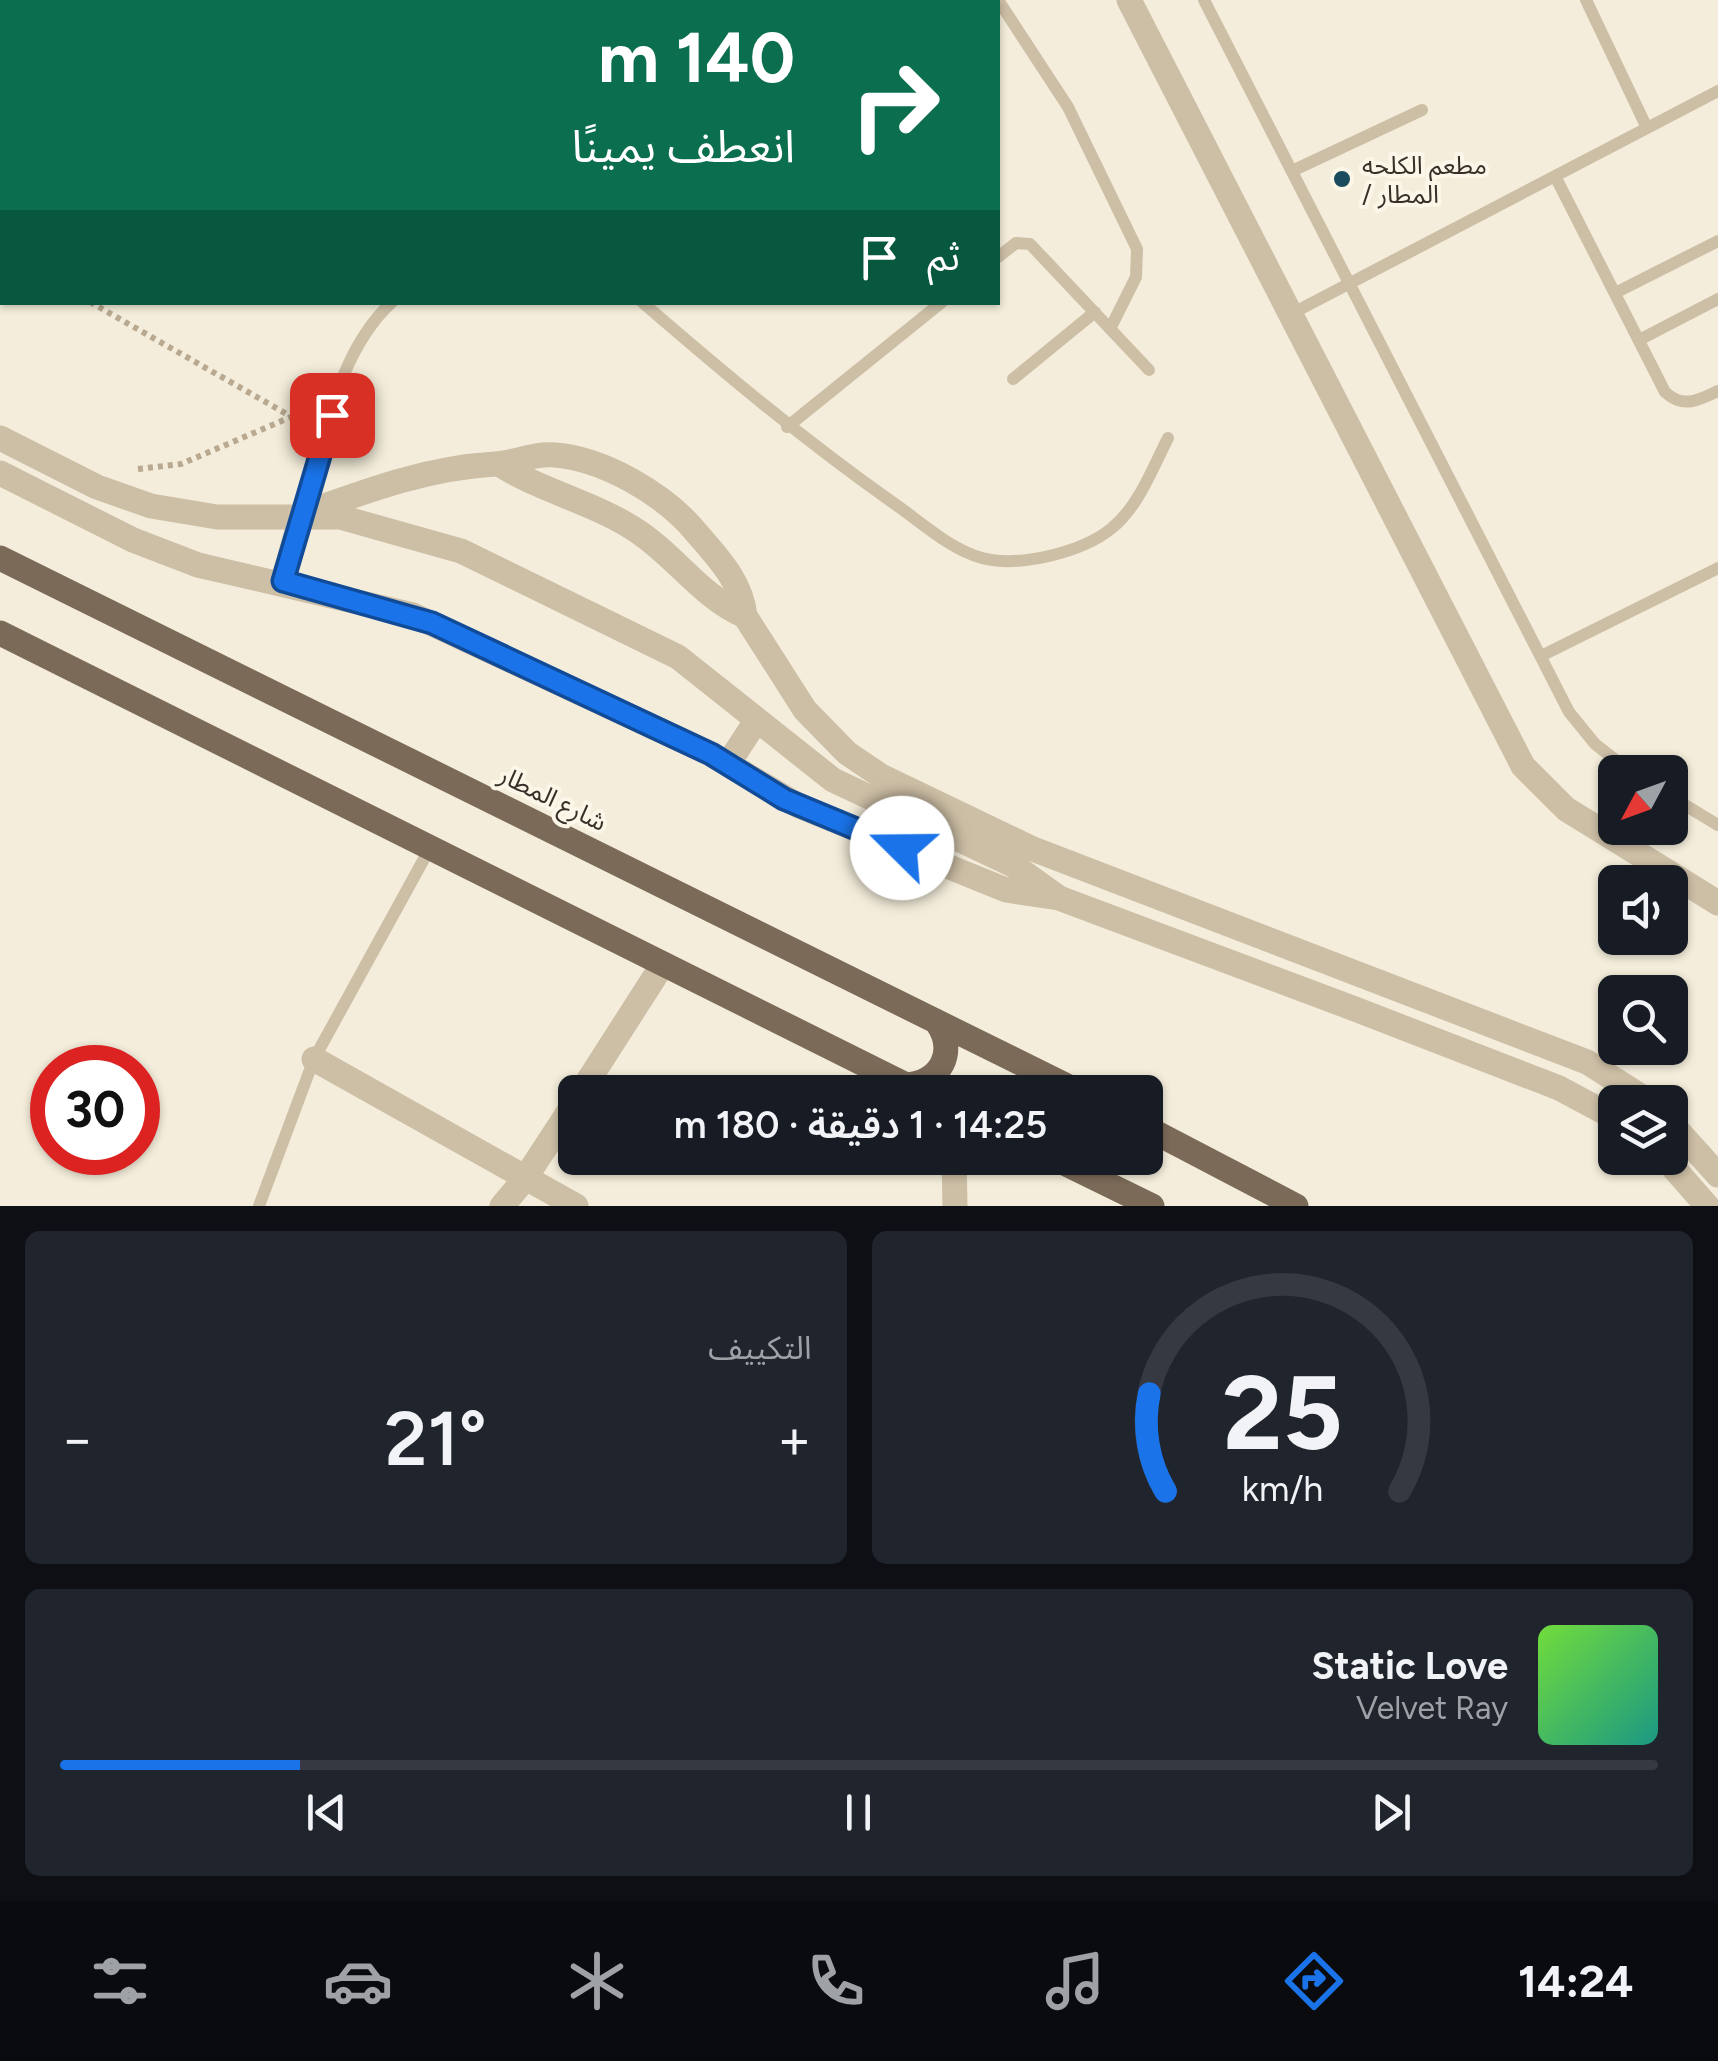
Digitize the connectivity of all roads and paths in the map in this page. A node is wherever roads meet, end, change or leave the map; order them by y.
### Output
1 (1129, 0) edge
2 (1204, 0) edge
3 (1586, 0) edge
4 (1000, 3) edge
5 (1718, 92) edge
6 (1422, 110) dead end
7 (1647, 128) junction
8 (1292, 171) junction
9 (1555, 176) junction
10 (1718, 241) edge
11 (1000, 255) edge
12 (1350, 283) junction
13 (1615, 293) junction
14 (1718, 299) edge
15 (95, 305) edge
16 (390, 305) edge
17 (645, 305) edge
18 (939, 305) edge
19 (1095, 312) junction
20 (1289, 315) junction
21 (1110, 329) junction
22 (1639, 340) junction
23 (1149, 370) dead end
24 (1013, 379) dead end
25 (1718, 390) edge
26 (291, 416) junction
27 (787, 427) junction
28 (326, 436) junction
29 (0, 438) edge
30 (1168, 438) dead end
31 (500, 464) junction
32 (130, 467) dead end
33 (0, 473) edge
34 (302, 514) junction
35 (0, 558) edge
36 (1718, 568) edge
37 (283, 581) junction
38 (745, 616) junction
39 (0, 633) edge
40 (1540, 656) junction
41 (756, 721) junction
42 (1611, 755) edge
43 (728, 764) junction
44 (1688, 807) edge
45 (1718, 826) edge
46 (430, 848) junction
47 (1059, 898) junction
48 (1718, 903) edge
49 (663, 964) junction
50 (936, 1021) junction
51 (314, 1059) junction
52 (592, 1075) edge
53 (884, 1075) edge
54 (933, 1075) edge
55 (1044, 1075) edge
56 (1623, 1085) edge
57 (1598, 1109) edge
58 (558, 1128) edge
59 (1163, 1136) edge
60 (1688, 1142) edge
61 (954, 1175) edge
62 (1089, 1175) edge
63 (1680, 1175) edge
64 (1718, 1175) edge
65 (524, 1180) junction
66 (1106, 1183) junction
67 (259, 1206) edge
68 (502, 1206) edge
69 (576, 1206) edge
70 (955, 1206) edge
71 (1120, 1206) edge
72 (1152, 1206) edge
73 (1296, 1206) edge
74 (1708, 1206) edge

1 - 20 street
2 - 8 lane
3 - 7 lane
4 - 21 lane
5 - 7 lane
6 - 8 lane
7 - 9 lane
8 - 12 lane
9 - 12 lane
9 - 13 lane
10 - 13 lane
11 - 19 lane
12 - 20 lane
12 - 40 lane
13 - 22 lane
14 - 22 lane
15 - 26 path
16 - 28 lane
17 - 27 lane
18 - 27 lane
19 - 21 lane
19 - 24 lane
20 - 48 street
21 - 23 lane
22 - 25 lane
26 - 28 path
26 - 32 path
27 - 30 lane
28 - 34 lane
29 - 34 street
31 - 34 street
31 - 38 street
31 - 38 street
33 - 37 street
34 - 37 street
34 - 41 street
35 - 50 main road, شارع المطار
36 - 40 lane
37 - 43 street
38 - 56 street
39 - 46 main road
40 - 42 lane
41 - 43 street
41 - 47 street
43 - 47 street
44 - 45 lane
46 - 49 main road
46 - 51 lane
47 - 57 street
49 - 52 street
49 - 53 main road
50 - 54 main road
50 - 55 main road, شارع المطار
51 - 65 street
51 - 67 lane
58 - 65 street
59 - 73 main road
60 - 64 street
61 - 70 street
62 - 66 main road
63 - 74 street
65 - 68 street
65 - 69 street
66 - 71 lane
66 - 72 main road

